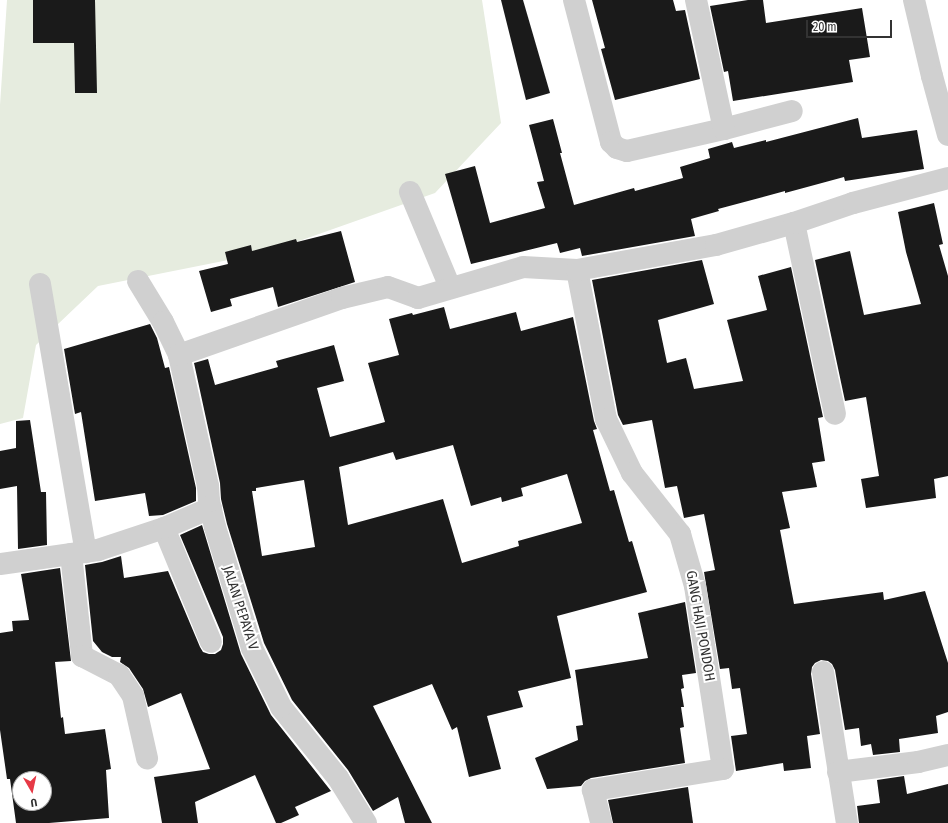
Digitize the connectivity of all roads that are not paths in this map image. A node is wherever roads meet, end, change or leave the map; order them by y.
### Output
1 (574, 0) edge
2 (696, 0) edge
3 (914, 0) edge
4 (792, 111) dead end
5 (724, 129) junction
6 (948, 135) edge
7 (948, 178) edge
8 (410, 192) dead end
9 (794, 223) junction
10 (577, 270) junction
11 (138, 282) dead end
12 (40, 284) dead end
13 (450, 287) junction
14 (179, 355) junction
15 (835, 414) dead end
16 (212, 508) junction
17 (164, 528) junction
18 (79, 553) junction
19 (0, 564) edge
20 (211, 642) dead end
21 (823, 672) dead end
22 (948, 755) edge
23 (147, 758) dead end
24 (838, 772) junction
25 (593, 790) junction
26 (366, 823) edge
27 (586, 823) edge
28 (600, 823) edge
29 (847, 823) edge

1 - 5 street
2 - 5 street
3 - 6 street
4 - 5 street
7 - 9 street
8 - 13 street
9 - 10 street
9 - 15 street
10 - 13 street
10 - 25 street, GANG HAJI PONDOH
11 - 14 street, JALAN PEPAYA V
12 - 18 street
13 - 14 street
14 - 16 street, JALAN PEPAYA V
16 - 17 street
16 - 26 street, JALAN PEPAYA V
17 - 18 street
17 - 20 street
18 - 19 street
18 - 23 street
21 - 24 street
22 - 24 street
24 - 29 street
25 - 27 street
25 - 28 street

